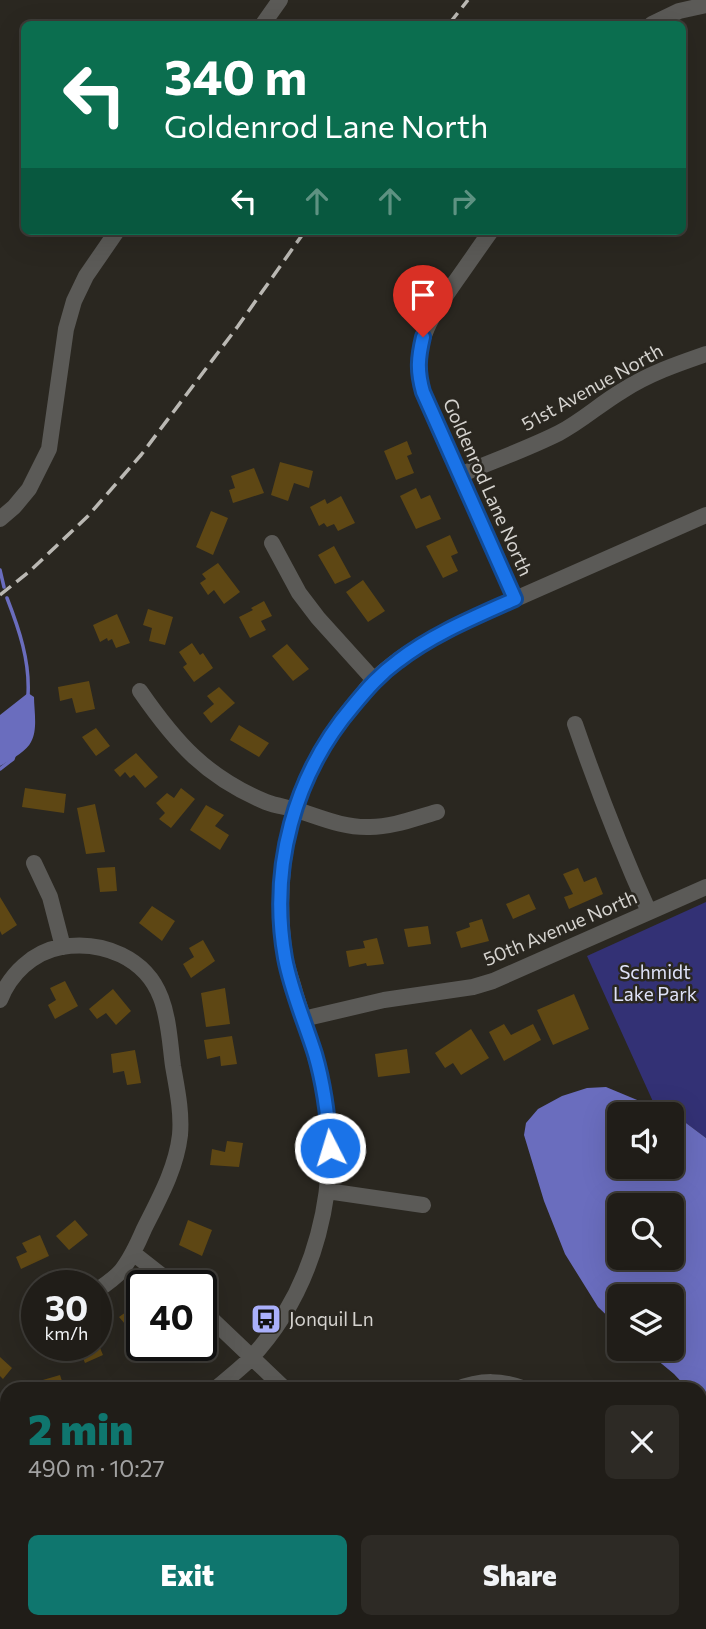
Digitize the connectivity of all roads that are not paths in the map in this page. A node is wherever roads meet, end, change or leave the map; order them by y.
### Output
1 (280, 0) edge
2 (706, 5) edge
3 (265, 13) edge
4 (658, 21) edge
5 (114, 235) edge
6 (488, 235) edge
7 (706, 354) edge
8 (460, 475) junction
9 (706, 515) edge
10 (0, 519) edge
11 (272, 543) dead end
12 (515, 599) junction
13 (374, 680) junction
14 (140, 691) dead end
15 (575, 724) dead end
16 (295, 810) junction
17 (437, 812) dead end
18 (34, 863) dead end
19 (706, 887) edge
20 (649, 912) junction
21 (63, 947) junction
22 (0, 1000) edge
23 (303, 1019) junction
24 (327, 1191) junction
25 (423, 1205) dead end
26 (133, 1253) junction
27 (155, 1270) edge
28 (112, 1279) edge
29 (217, 1325) edge
30 (252, 1357) junction
31 (223, 1382) edge
32 (278, 1382) edge
33 (480, 1382) edge
34 (504, 1382) edge

1 - 3 street
2 - 4 street
5 - 10 street
6 - 8 street, Goldenrod Lane North
7 - 8 street, 51st Avenue North
8 - 12 street, Goldenrod Lane North
9 - 12 street
11 - 13 street
12 - 13 street
13 - 16 street
14 - 16 street
15 - 20 street
16 - 17 street
16 - 23 street
18 - 21 street
19 - 20 street, 50th Avenue North
20 - 23 street, 50th Avenue North
21 - 22 street
21 - 26 street
23 - 24 street
24 - 25 street
24 - 30 street
26 - 27 street
26 - 28 street
29 - 30 street
30 - 31 street
30 - 32 street
33 - 34 street

